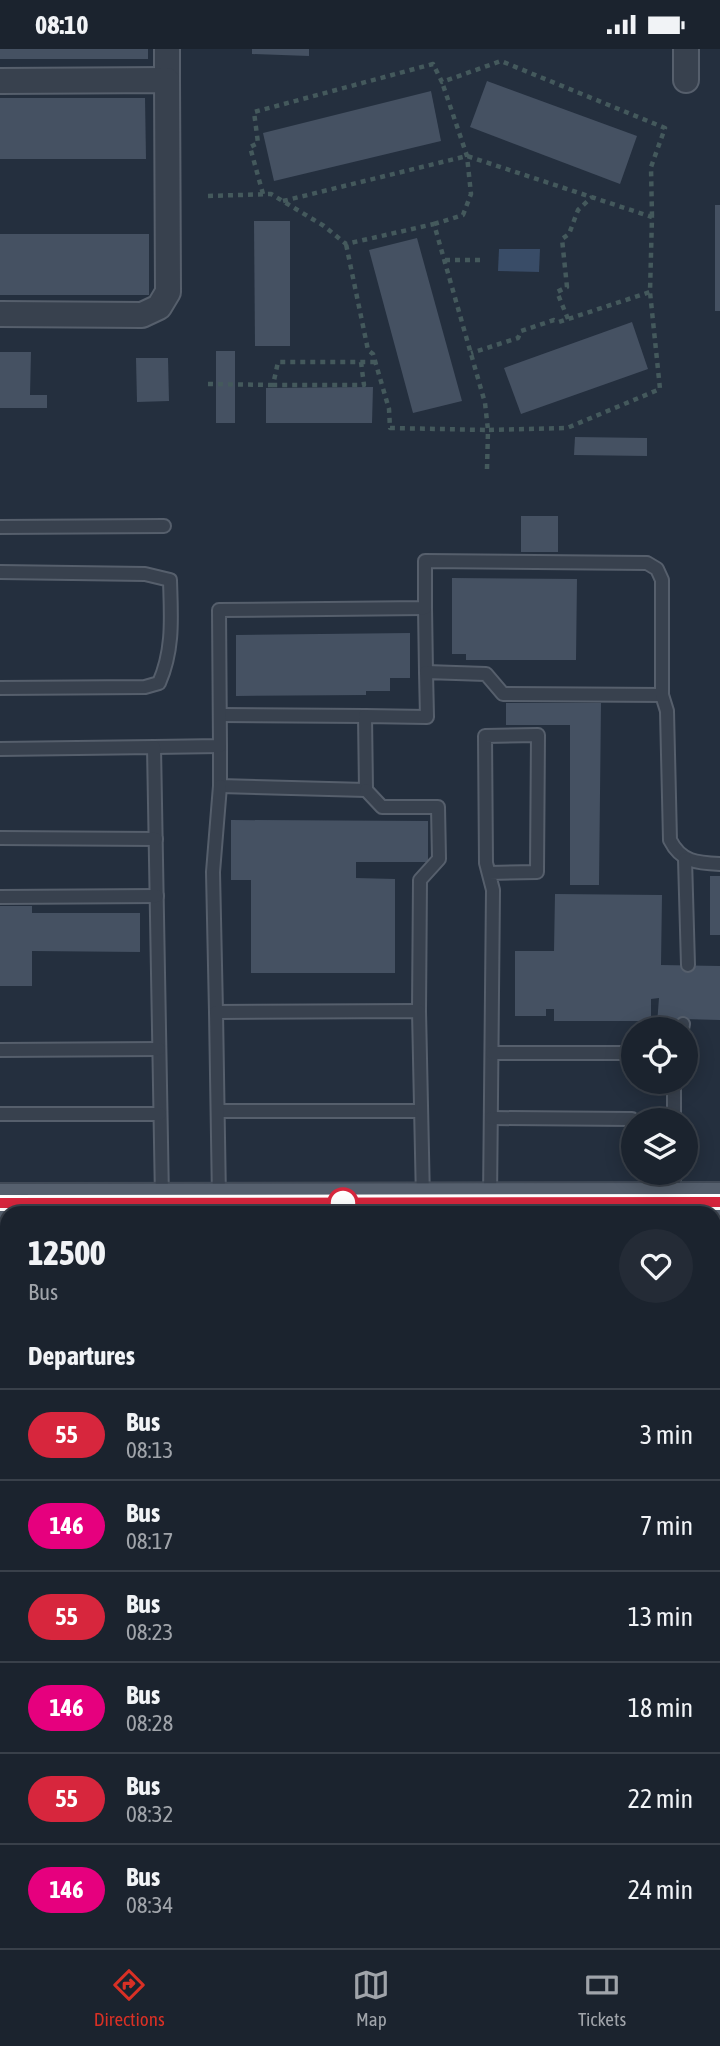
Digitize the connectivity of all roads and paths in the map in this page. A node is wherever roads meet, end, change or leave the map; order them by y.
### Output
1 (167, 49) edge
2 (686, 49) edge
3 (167, 80) junction
4 (686, 80) dead end
5 (0, 81) edge
6 (442, 82) junction
7 (467, 156) junction
8 (263, 194) junction
9 (208, 196) dead end
10 (592, 197) junction
11 (283, 201) junction
12 (652, 217) junction
13 (434, 224) junction
14 (346, 244) junction
15 (445, 260) junction
16 (483, 260) dead end
17 (650, 292) junction
18 (0, 314) edge
19 (568, 319) junction
20 (471, 353) junction
21 (361, 362) junction
22 (375, 362) junction
23 (208, 384) dead end
24 (273, 385) junction
25 (488, 430) junction
26 (487, 469) dead end
27 (164, 526) dead end
28 (0, 527) edge
29 (0, 572) edge
30 (425, 608) junction
31 (426, 672) junction
32 (0, 688) edge
33 (662, 695) junction
34 (220, 715) junction
35 (365, 716) junction
36 (220, 745) junction
37 (154, 747) junction
38 (0, 749) edge
39 (220, 786) junction
40 (366, 790) junction
41 (0, 838) edge
42 (156, 839) junction
43 (685, 859) junction
44 (720, 864) edge
45 (489, 873) junction
46 (0, 897) edge
47 (157, 897) junction
48 (688, 965) dead end
49 (419, 1011) junction
50 (216, 1012) junction
51 (159, 1049) junction
52 (0, 1050) edge
53 (492, 1053) junction
54 (621, 1053) edge
55 (218, 1111) junction
56 (421, 1111) junction
57 (0, 1114) edge
58 (160, 1114) junction
59 (491, 1118) junction
60 (621, 1119) edge
61 (674, 1188) edge
62 (720, 1202) edge
63 (0, 1203) edge
64 (162, 1203) junction
65 (219, 1203) junction
66 (424, 1204) junction
67 (490, 1204) junction
68 (290, 1206) edge
69 (380, 1206) edge
70 (516, 1206) edge
71 (555, 1206) edge

1 - 3 street
2 - 4 street
3 - 5 street
3 - 18 street
6 - 7 path
6 - 8 path
6 - 12 path
7 - 10 path
7 - 11 path
7 - 13 path
8 - 9 path
8 - 11 path
10 - 12 path
10 - 19 path
11 - 14 path
12 - 17 path
13 - 14 path
13 - 15 path
14 - 22 path
15 - 16 path
15 - 20 path
17 - 19 path
17 - 25 path
19 - 20 path
20 - 25 path
21 - 22 path
21 - 24 path
21 - 24 path
22 - 25 path
23 - 24 path
25 - 26 path
27 - 28 lane
29 - 32 lane
30 - 31 lane
30 - 33 lane
30 - 34 lane
31 - 33 lane
31 - 35 lane
33 - 43 lane
34 - 35 lane
34 - 36 lane
35 - 40 lane
36 - 37 lane
36 - 39 lane
37 - 38 lane
37 - 42 lane
39 - 40 lane
39 - 50 lane
40 - 49 lane
41 - 42 lane
42 - 47 lane
43 - 44 lane
43 - 48 lane
45 - 45 lane
45 - 53 lane
46 - 47 lane
47 - 51 lane
49 - 50 lane
49 - 56 lane
50 - 55 lane
51 - 52 lane
51 - 58 lane
53 - 54 lane
53 - 59 lane
55 - 56 lane
55 - 65 lane
56 - 66 lane
57 - 58 lane
58 - 64 lane
59 - 60 lane
59 - 67 lane
61 - 62 main road
61 - 71 main road
63 - 64 main road
64 - 65 main road
65 - 68 main road
66 - 67 main road
66 - 69 main road
67 - 70 main road

